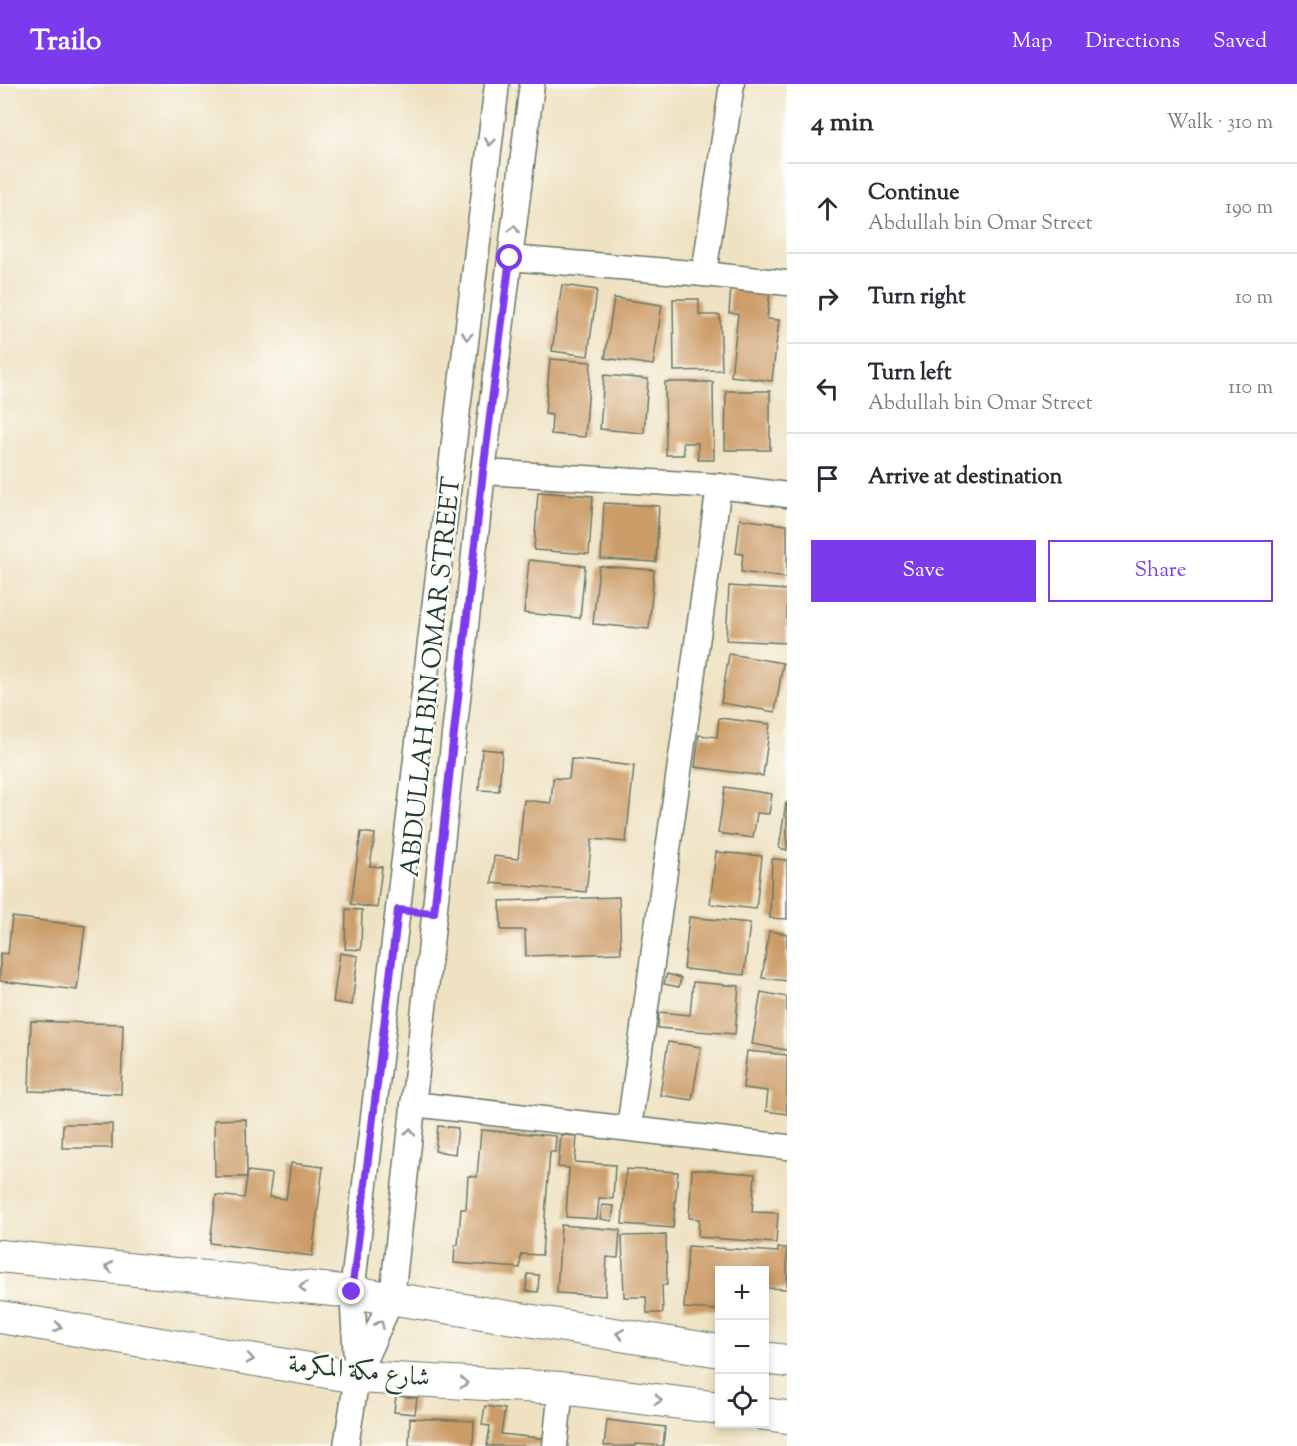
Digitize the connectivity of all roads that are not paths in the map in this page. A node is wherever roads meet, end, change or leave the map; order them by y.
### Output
1 (497, 84) edge
2 (532, 84) edge
3 (732, 84) edge
4 (510, 258) junction
5 (704, 274) junction
6 (787, 283) edge
7 (483, 472) junction
8 (719, 486) junction
9 (787, 495) edge
10 (398, 910) junction
11 (434, 913) junction
12 (413, 1104) junction
13 (629, 1128) junction
14 (787, 1147) edge
15 (0, 1256) edge
16 (352, 1292) junction
17 (392, 1298) junction
18 (0, 1317) edge
19 (715, 1350) edge
20 (769, 1359) edge
21 (787, 1361) edge
22 (357, 1377) junction
23 (561, 1388) junction
24 (715, 1407) edge
25 (769, 1415) edge
26 (787, 1417) edge
27 (346, 1446) edge
28 (555, 1446) edge

1 -> 10 street, ABDULLAH BIN OMAR STREET
4 -> 2 street, ABDULLAH BIN OMAR STREET
3 - 5 street
4 - 5 street
4 - 7 street, ABDULLAH BIN OMAR STREET
5 - 6 street
7 - 8 street
7 - 11 street, ABDULLAH BIN OMAR STREET
8 - 9 street
8 - 13 street
10 - 11 street
10 - 16 street, ABDULLAH BIN OMAR STREET
11 - 12 street, ABDULLAH BIN OMAR STREET
12 - 13 street
17 -> 12 street, ABDULLAH BIN OMAR STREET
13 - 14 street
16 -> 15 main road
16 - 17 main road
16 - 22 street, ABDULLAH BIN OMAR STREET
19 -> 17 main road
22 -> 17 street, ABDULLAH BIN OMAR STREET
18 -> 22 main road, شارع مكة المكرمة
20 - 21 main road
22 -> 23 main road, شارع مكة المكرمة
22 - 27 street, ABDULLAH BIN OMAR STREET
23 -> 24 main road, شارع مكة المكرمة
23 - 28 street
25 - 26 main road

